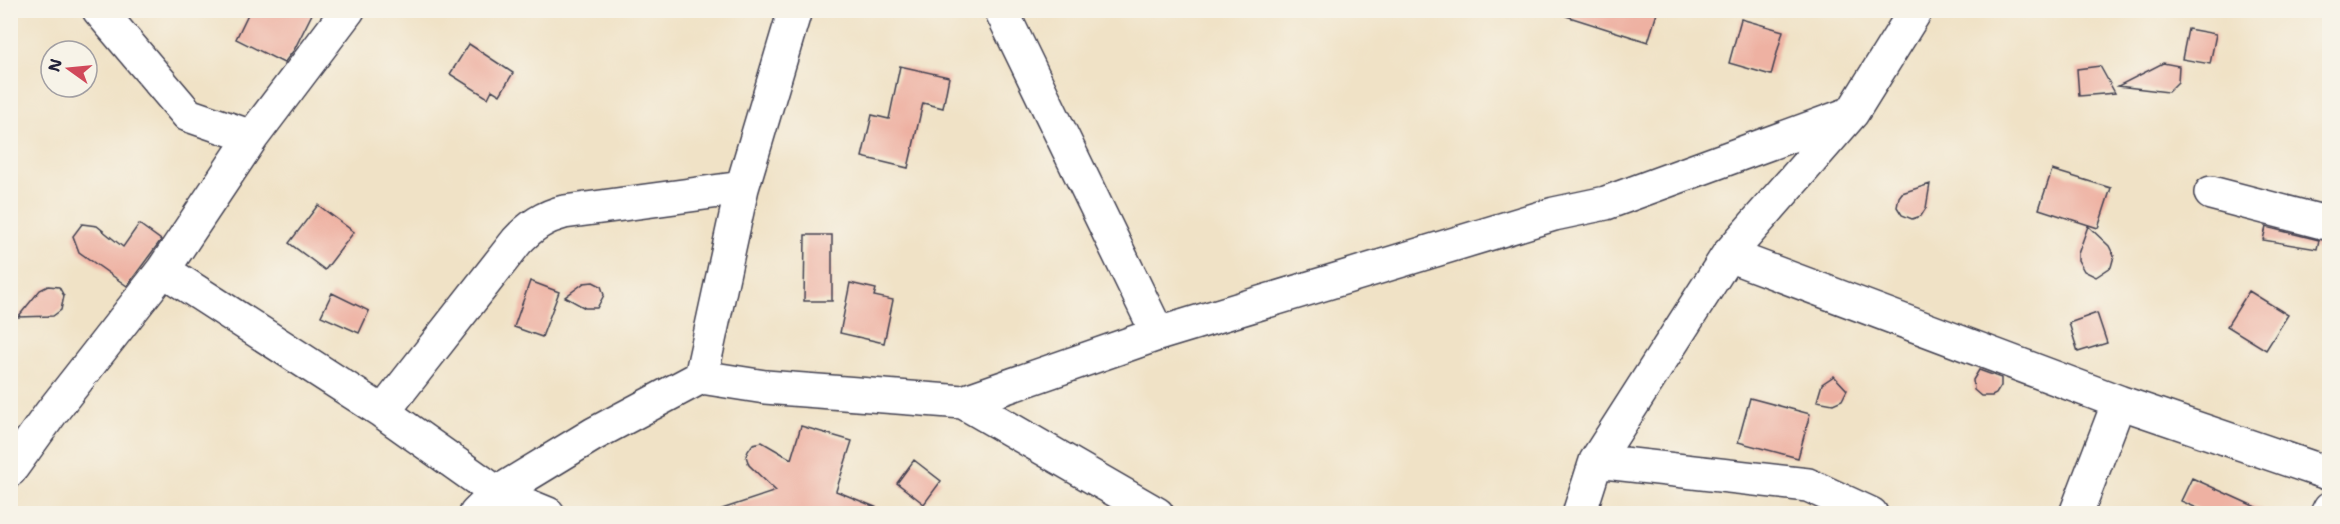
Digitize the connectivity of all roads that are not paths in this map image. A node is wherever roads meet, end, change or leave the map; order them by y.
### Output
1 (99, 10) edge
2 (348, 10) edge
3 (795, 10) edge
4 (1001, 10) edge
5 (1916, 10) edge
6 (1852, 113) junction
7 (252, 137) junction
8 (742, 188) junction
9 (2211, 193) dead end
10 (2330, 224) edge
11 (1728, 255) junction
12 (163, 270) junction
13 (1158, 334) junction
14 (701, 377) junction
15 (963, 402) junction
16 (2119, 402) junction
17 (383, 412) junction
18 (1596, 461) junction
19 (10, 470) edge
20 (2330, 474) edge
21 (487, 503) edge
22 (2330, 508) edge
23 (548, 513) edge
24 (1157, 513) edge
25 (1579, 513) edge
26 (1871, 513) edge
27 (2076, 513) edge
28 (2327, 513) edge

1 - 7 street
2 - 7 street
3 - 8 street
4 - 13 street
5 - 6 street
6 - 11 street
6 - 13 street
7 - 12 street
8 - 14 street
8 - 17 street
9 - 10 street
11 - 16 street
11 - 18 street
12 - 17 street
12 - 19 street
13 - 15 street
14 - 15 street
14 - 21 street
15 - 24 street
16 - 20 street
16 - 27 street
17 - 21 street
18 - 25 street
18 - 26 street
21 - 23 street
22 - 28 street

